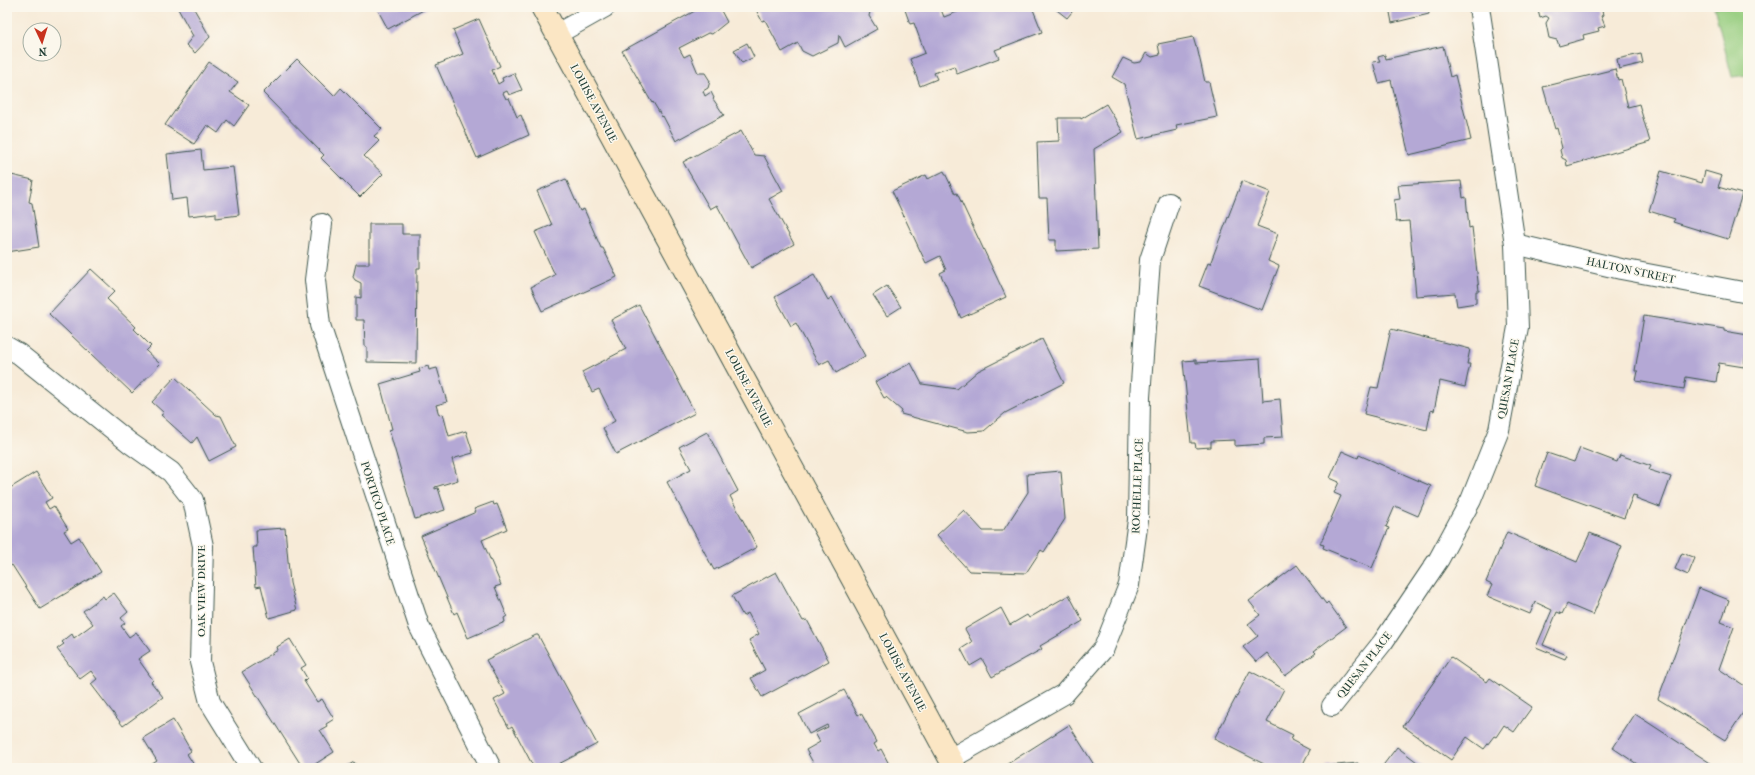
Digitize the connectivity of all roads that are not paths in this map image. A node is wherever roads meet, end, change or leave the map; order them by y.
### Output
1 (542, 7) edge
2 (605, 7) edge
3 (1479, 7) edge
4 (557, 34) junction
5 (1169, 202) dead end
6 (322, 224) dead end
7 (1515, 244) junction
8 (1748, 293) edge
9 (7, 347) edge
10 (1332, 706) dead end
11 (953, 763) edge
12 (251, 768) edge
13 (491, 768) edge

1 - 4 street, LOUISE AVENUE
2 - 4 street
3 - 7 street, QUESAN PLACE
4 - 11 street, LOUISE AVENUE
5 - 11 street, ROCHELLE PLACE
6 - 13 street, PORTICO PLACE
7 - 8 street, HALTON STREET
7 - 10 street, QUESAN PLACE
9 - 12 street, OAK VIEW DRIVE

